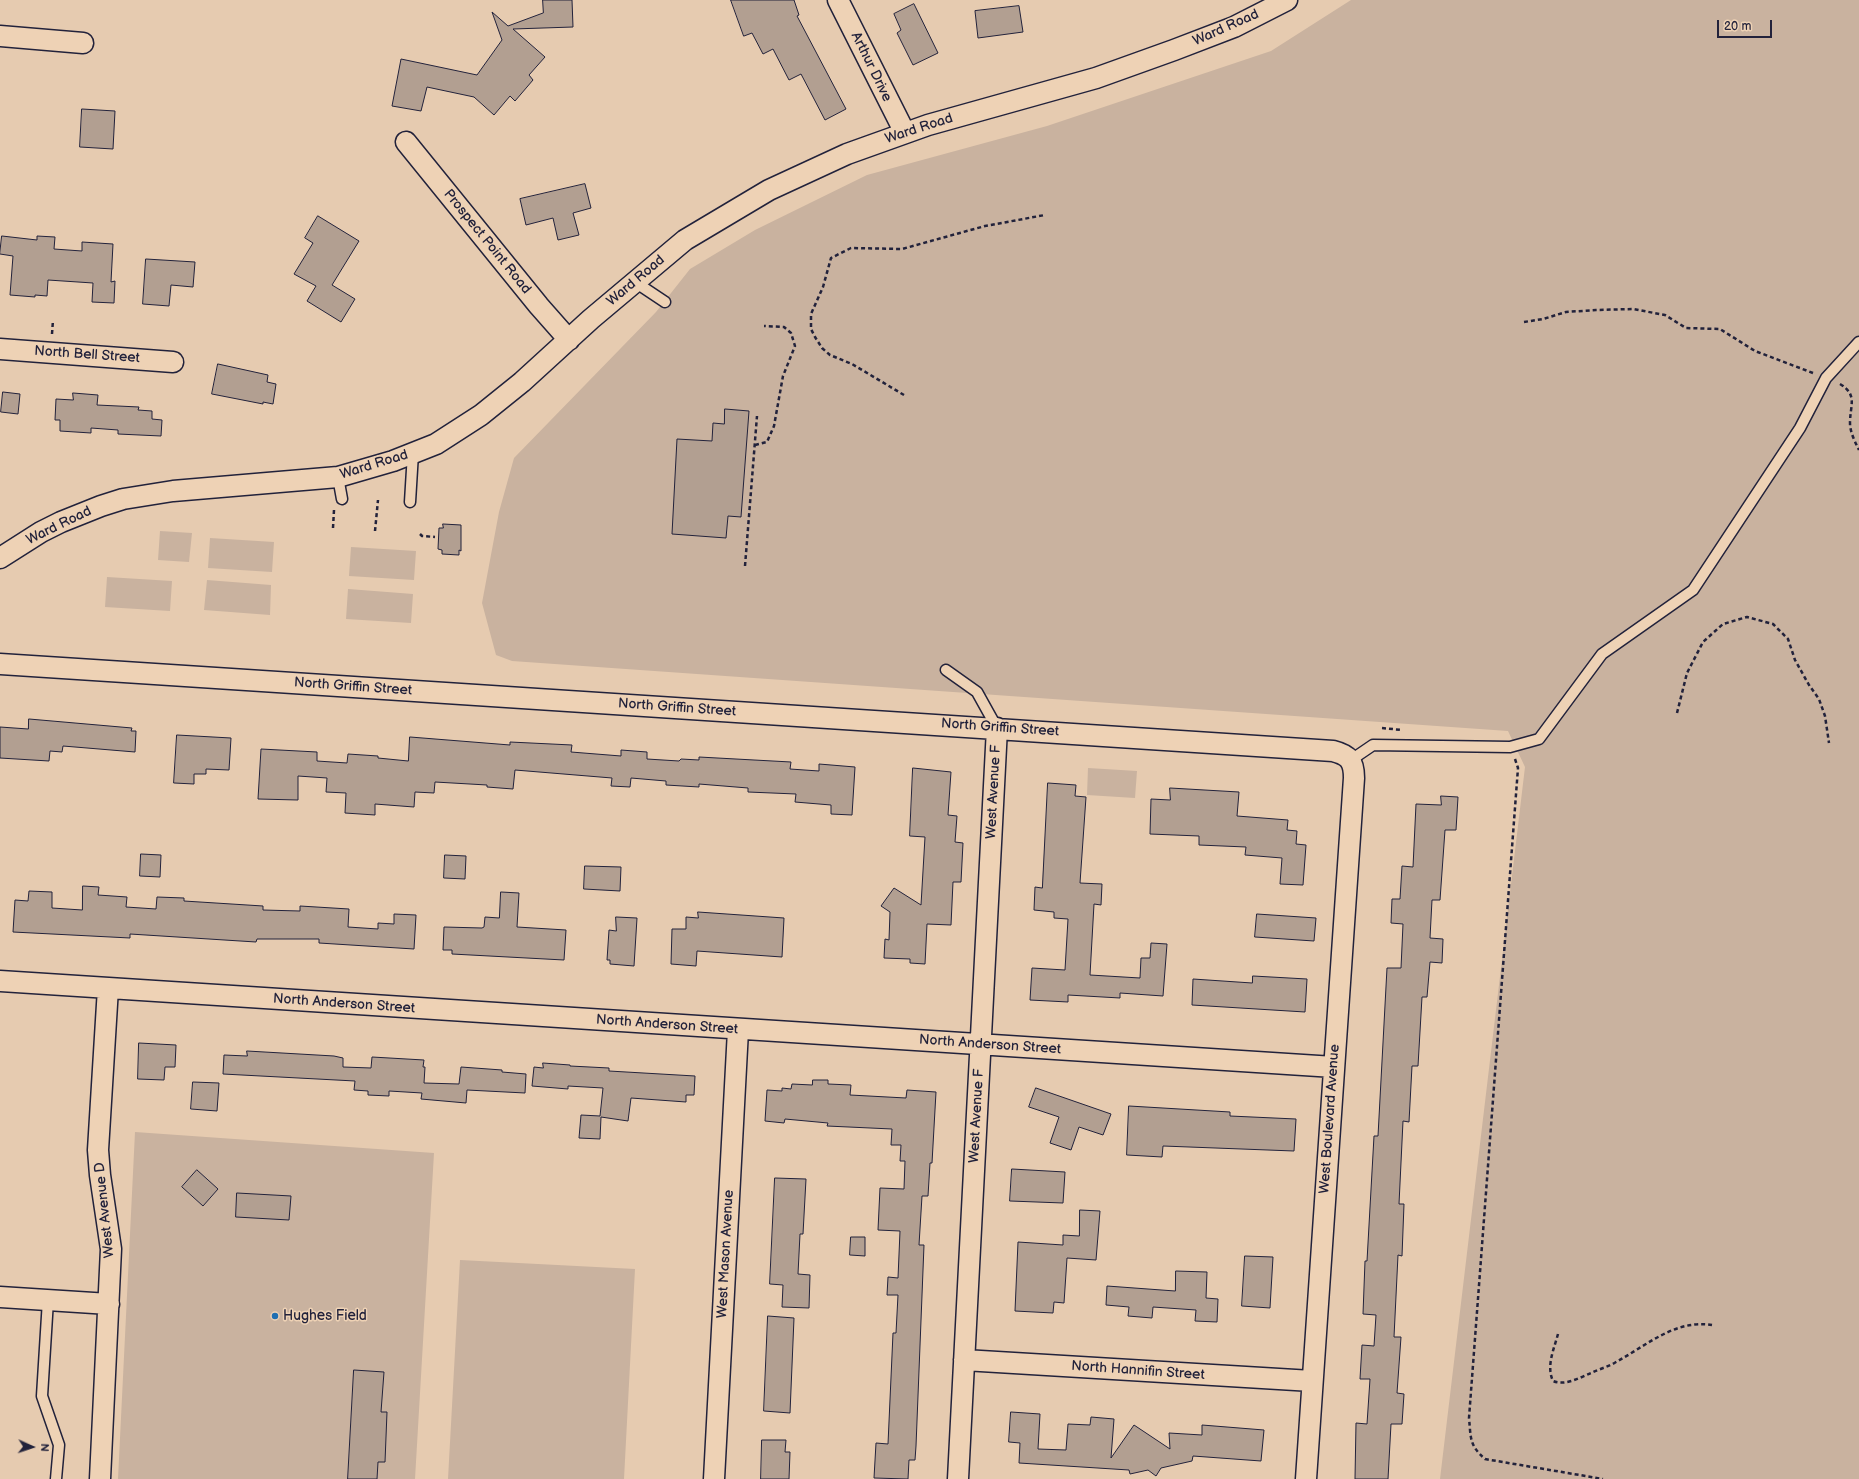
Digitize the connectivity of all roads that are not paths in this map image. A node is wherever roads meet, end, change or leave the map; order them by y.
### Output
1 (838, 0) edge
2 (1287, 0) edge
3 (0, 36) edge
4 (83, 43) dead end
5 (905, 133) junction
6 (406, 142) dead end
7 (635, 282) junction
8 (665, 302) dead end
9 (569, 340) junction
10 (1859, 342) edge
11 (0, 348) edge
12 (173, 362) dead end
13 (413, 453) junction
14 (338, 477) junction
15 (342, 498) dead end
16 (410, 502) dead end
17 (0, 558) edge
18 (0, 664) edge
19 (946, 670) dead end
20 (997, 728) junction
21 (1351, 760) junction
22 (0, 981) edge
23 (108, 988) junction
24 (738, 1030) junction
25 (981, 1045) junction
26 (1334, 1067) junction
27 (0, 1297) edge
28 (48, 1300) junction
29 (109, 1304) junction
30 (964, 1360) junction
31 (1312, 1381) junction
32 (56, 1479) edge
33 (100, 1479) edge
34 (714, 1479) edge
35 (958, 1479) edge
36 (1306, 1479) edge

1 - 5 street, Arthur Drive
2 - 5 street, Ward Road
3 - 4 street
5 - 7 street, Ward Road
6 - 9 street, Prospect Point Road
7 - 8 lane
7 - 9 street, Ward Road
9 - 13 street, Ward Road
10 - 21 lane
11 - 12 street, North Bell Street
13 - 14 street, Ward Road
13 - 16 lane
14 - 15 lane
14 - 17 street, Ward Road
18 - 20 street, North Griffin Street
19 - 20 lane
20 - 21 street, North Griffin Street
20 - 25 street, West Avenue F
21 - 26 street, West Boulevard Avenue
22 - 23 street, North Anderson Street
23 - 24 street, North Anderson Street
23 - 29 street, West Avenue D
24 - 25 street, North Anderson Street
24 - 34 street, West Mason Avenue
25 - 26 street, North Anderson Street
25 - 30 street, West Avenue F
26 - 31 street, West Boulevard Avenue
27 - 28 street
28 - 29 street
28 - 32 lane
29 - 33 street, West Avenue D
30 - 31 street, North Hannifin Street
30 - 35 street, West Avenue F
31 - 36 street, West Boulevard Avenue

